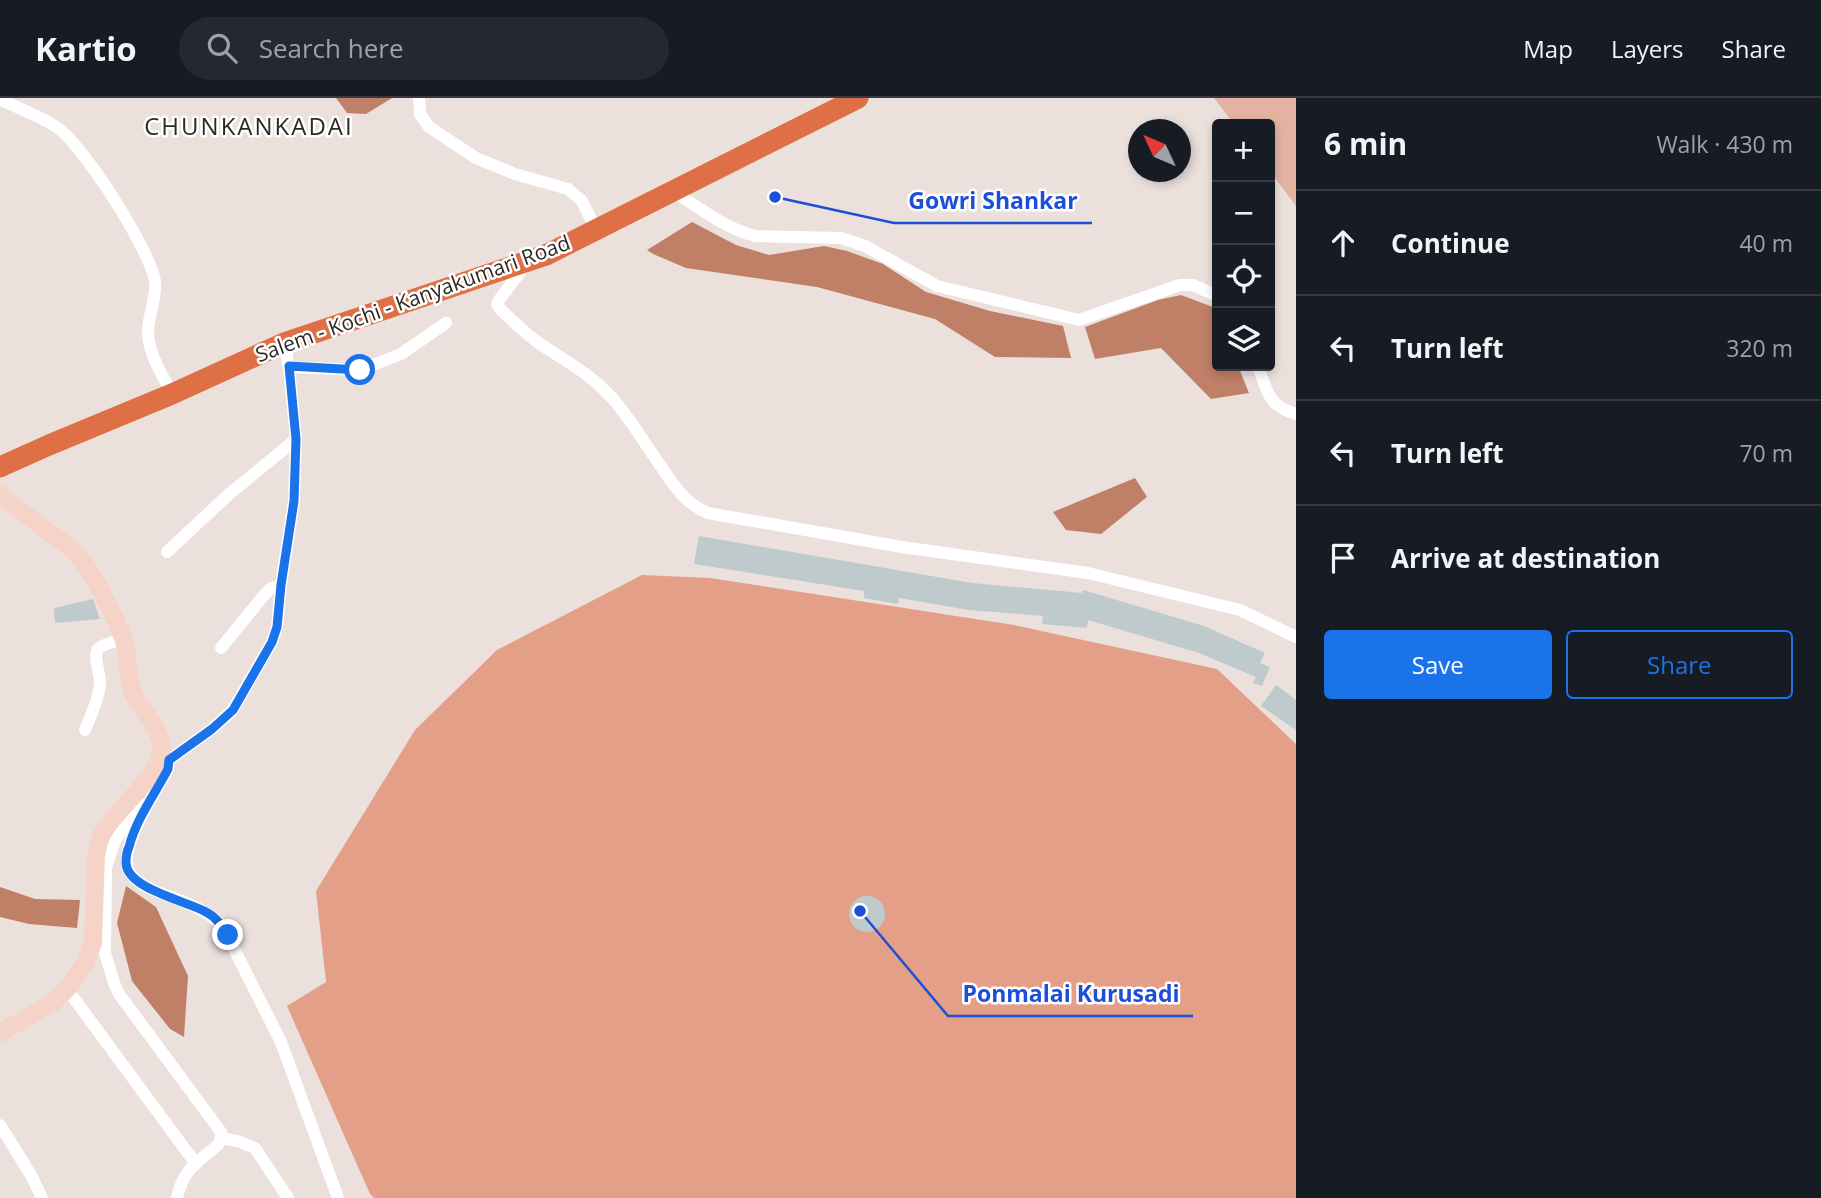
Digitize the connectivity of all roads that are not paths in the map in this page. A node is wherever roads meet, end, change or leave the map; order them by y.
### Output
1 (419, 98) edge
2 (858, 98) edge
3 (0, 100) edge
4 (673, 191) junction
5 (596, 230) junction
6 (528, 261) junction
7 (1212, 294) edge
8 (446, 323) dead end
9 (285, 343) junction
10 (289, 366) junction
11 (1260, 371) edge
12 (172, 394) junction
13 (1296, 414) edge
14 (296, 439) junction
15 (0, 467) edge
16 (0, 495) edge
17 (167, 552) dead end
18 (281, 585) junction
19 (1296, 637) edge
20 (124, 639) junction
21 (221, 648) dead end
22 (85, 730) dead end
23 (165, 755) junction
24 (159, 786) junction
25 (67, 989) junction
26 (0, 1033) edge
27 (0, 1125) edge
28 (221, 1138) junction
29 (195, 1164) junction
30 (42, 1198) edge
31 (177, 1198) edge
32 (288, 1198) edge
33 (338, 1198) edge

1 - 5 street
2 - 4 highway, Salem - Kochi - Kanyakumari Road
3 - 12 street
4 - 5 highway, Salem - Kochi - Kanyakumari Road
4 - 7 street
5 - 6 highway, Salem - Kochi - Kanyakumari Road
6 - 9 highway, Salem - Kochi - Kanyakumari Road
6 - 19 street
8 - 10 street
9 - 10 street
9 - 12 highway, Salem - Kochi - Kanyakumari Road
10 - 14 street
11 - 13 street
12 - 15 highway, Salem - Kochi - Kanyakumari Road
14 - 17 street
14 - 18 street
16 - 20 street
18 - 21 street
18 - 23 street
20 - 22 street
20 - 23 street
23 - 24 street
23 - 25 street
24 - 28 street
24 - 33 street
25 - 26 street
25 - 29 street
27 - 30 street
28 - 29 street
28 - 32 street
29 - 31 street

